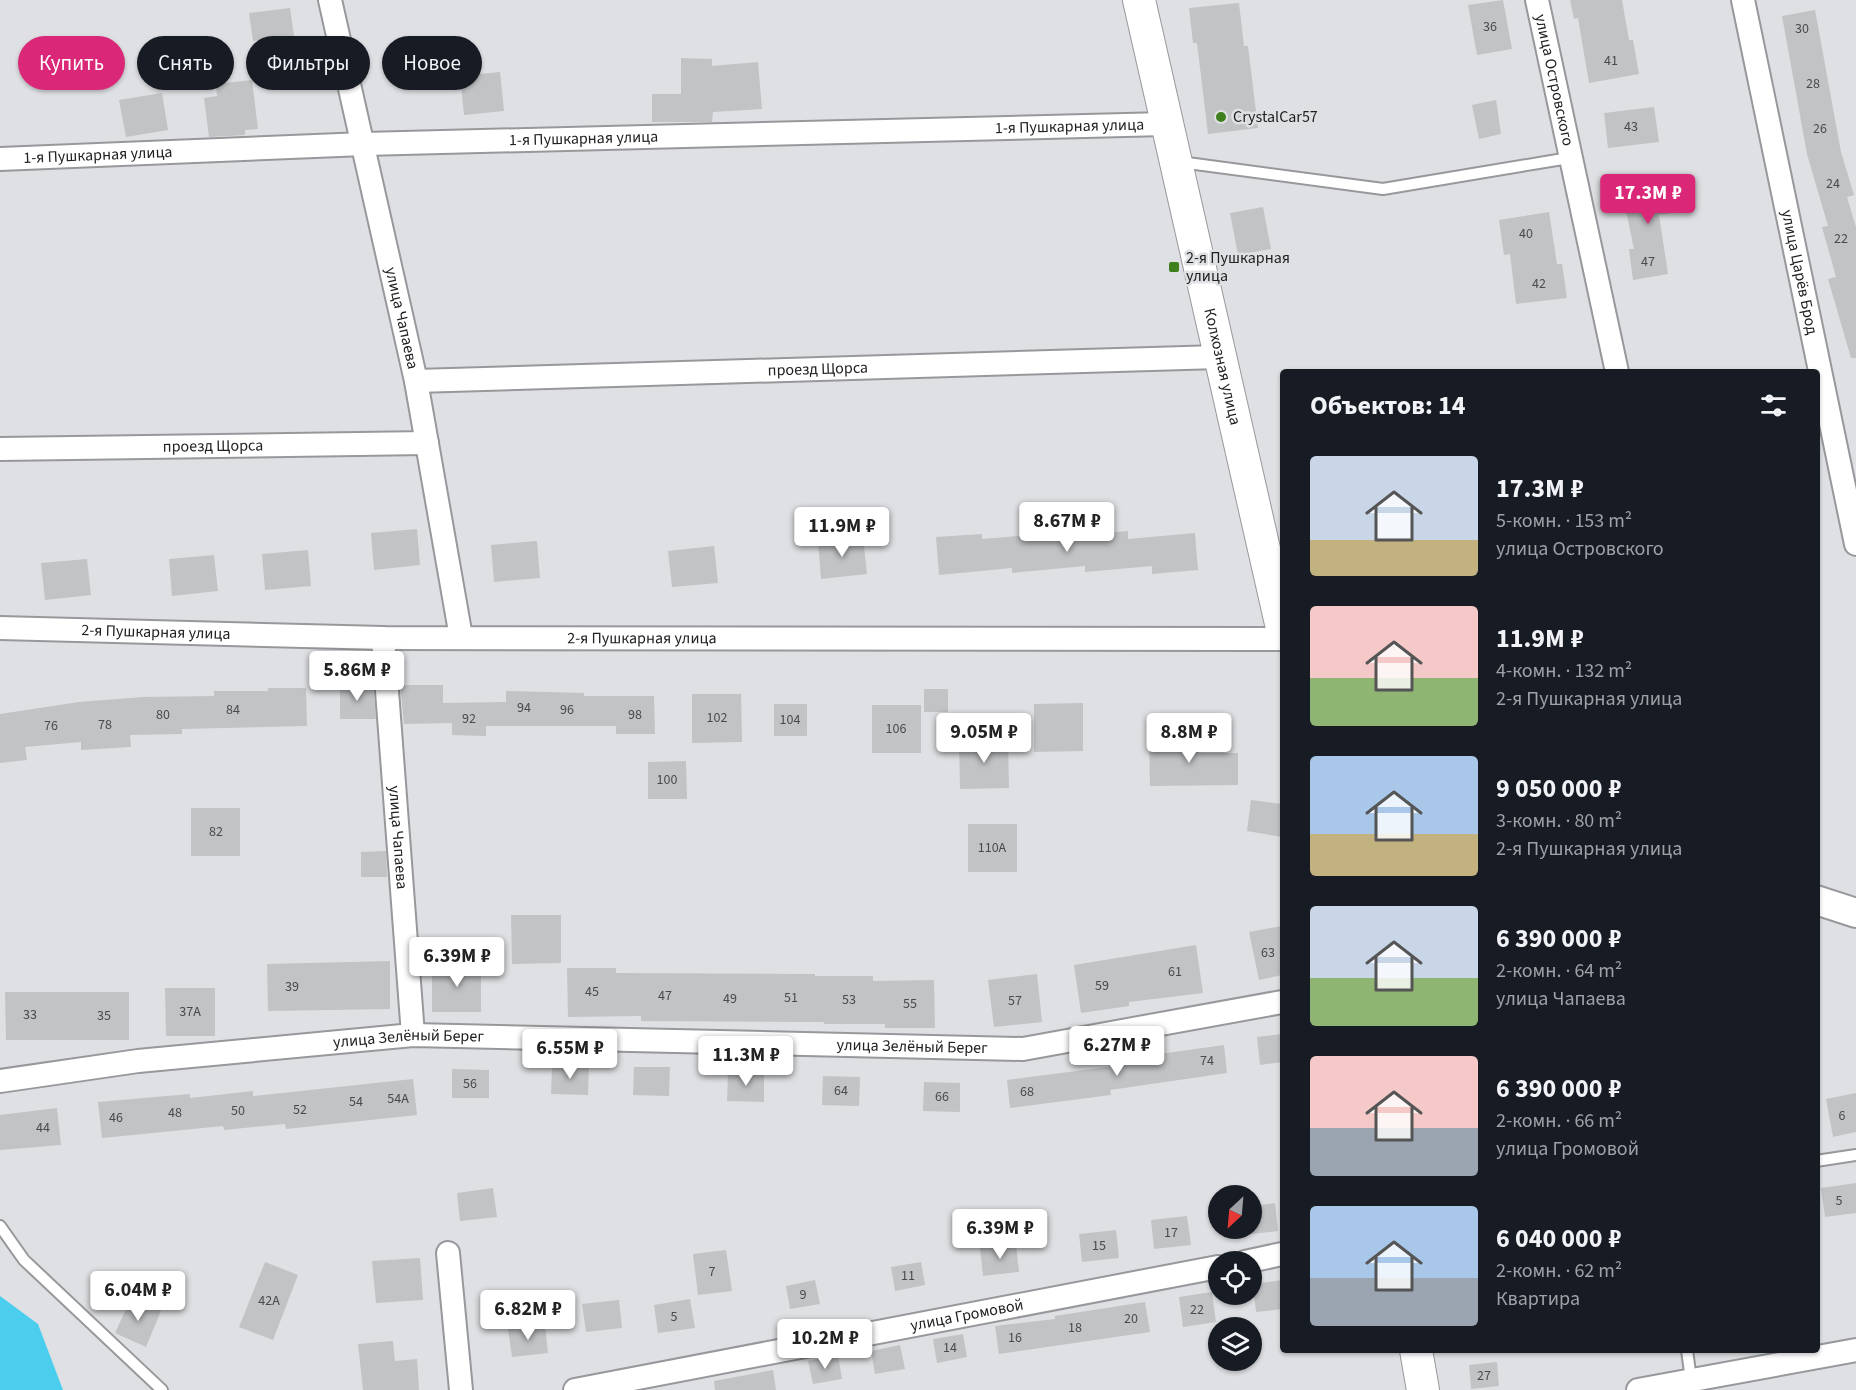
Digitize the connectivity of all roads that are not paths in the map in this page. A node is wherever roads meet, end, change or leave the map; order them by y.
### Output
1 (330, 0) edge
2 (1139, 0) edge
3 (1537, 0) edge
4 (1743, 0) edge
5 (1166, 124) junction
6 (364, 144) junction
7 (1569, 158) junction
8 (0, 159) edge
9 (1174, 161) junction
10 (1218, 357) junction
11 (1616, 369) edge
12 (1820, 369) edge
13 (1820, 371) edge
14 (416, 381) junction
15 (427, 443) junction
16 (0, 449) edge
17 (1856, 544) edge
18 (1280, 620) edge
19 (0, 628) edge
20 (461, 637) junction
21 (383, 638) junction
22 (1280, 639) edge
23 (1820, 901) edge
24 (1856, 913) edge
25 (1280, 1002) edge
26 (413, 1035) junction
27 (0, 1081) edge
28 (1856, 1155) edge
29 (1820, 1160) edge
30 (0, 1226) edge
31 (448, 1253) dead end
32 (1280, 1254) edge
33 (1262, 1258) edge
34 (1208, 1269) edge
35 (1856, 1350) edge
36 (1417, 1353) edge
37 (1687, 1353) edge
38 (1692, 1385) edge
39 (162, 1390) edge
40 (461, 1390) edge
41 (575, 1390) edge
42 (1423, 1390) edge
43 (1638, 1390) edge

1 - 6 street, улица Чапаева
2 - 5 main road, Колхозная улица
3 - 7 street, улица Островского
4 - 12 street, улица Царёв Брод
5 - 6 street, 1-я Пушкарная улица
5 - 9 main road, Колхозная улица
6 - 8 street, 1-я Пушкарная улица
6 - 14 street, улица Чапаева
7 - 9 lane
7 - 11 street, улица Островского
9 - 10 main road, Колхозная улица
10 - 14 street, проезд Щорса
10 - 18 main road, Колхозная улица
13 - 17 street, улица Царёв Брод
14 - 15 street, улица Чапаева
15 - 16 street, проезд Щорса
15 - 20 street, улица Чапаева
19 - 21 street, 2-я Пушкарная улица
20 - 21 street, 2-я Пушкарная улица
20 - 22 street, 2-я Пушкарная улица
21 - 26 street, улица Чапаева
23 - 24 street
25 - 26 street, улица Зелёный Берег
26 - 27 street, улица Зелёный Берег
28 - 29 lane
30 - 39 lane
31 - 40 street
32 - 33 street
34 - 41 street, улица Громовой
35 - 38 street
36 - 42 main road
37 - 38 lane
38 - 43 street

